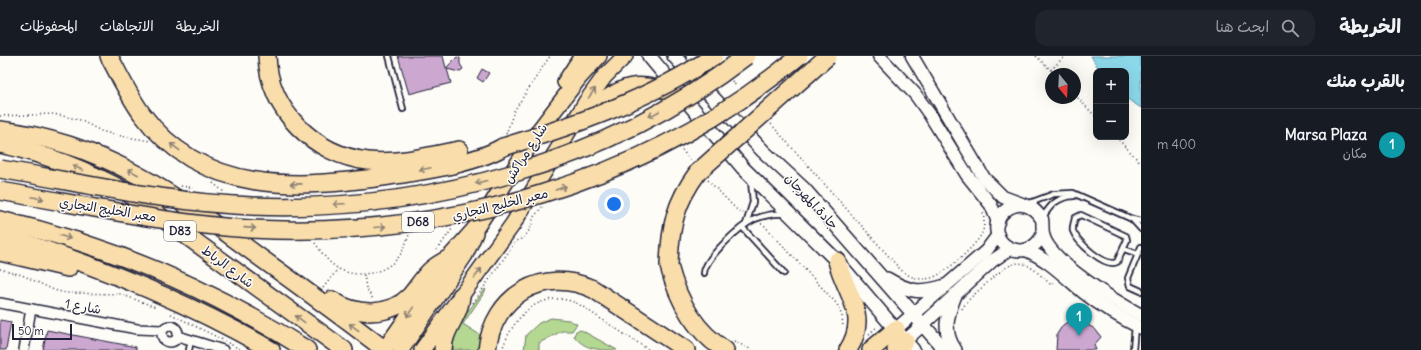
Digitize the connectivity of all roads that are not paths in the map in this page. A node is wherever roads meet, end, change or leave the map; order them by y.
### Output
1 (109, 56) edge
2 (267, 56) edge
3 (389, 56) edge
4 (582, 56) edge
5 (599, 56) edge
6 (625, 56) edge
7 (649, 56) edge
8 (674, 56) edge
9 (693, 56) edge
10 (714, 56) edge
11 (746, 56) edge
12 (799, 56) edge
13 (828, 56) edge
14 (879, 56) edge
15 (912, 56) edge
16 (709, 95) junction
17 (687, 102) junction
18 (403, 109) dead end
19 (553, 111) junction
20 (0, 130) edge
21 (569, 130) junction
22 (0, 144) edge
23 (502, 147) junction
24 (0, 169) edge
25 (749, 174) junction
26 (0, 191) edge
27 (1082, 196) junction
28 (1024, 205) junction
29 (791, 214) junction
30 (1042, 219) junction
31 (1132, 219) junction
32 (0, 220) edge
33 (1141, 220) edge
34 (998, 222) junction
35 (478, 225) junction
36 (744, 226) junction
37 (1141, 229) edge
38 (1043, 234) junction
39 (0, 235) edge
40 (998, 235) junction
41 (1141, 247) edge
42 (1124, 248) junction
43 (1010, 249) junction
44 (1026, 250) junction
45 (0, 252) edge
46 (1138, 254) junction
47 (448, 259) junction
48 (837, 261) junction
49 (704, 273) dead end
50 (784, 273) dead end
51 (878, 274) junction
52 (141, 286) junction
53 (303, 289) junction
54 (950, 290) junction
55 (1141, 291) edge
56 (465, 302) junction
57 (0, 303) edge
58 (31, 309) junction
59 (912, 315) junction
60 (1139, 323) edge
61 (922, 325) junction
62 (191, 340) junction
63 (243, 342) edge
64 (902, 343) edge
65 (727, 344) edge
66 (24, 350) edge
67 (189, 350) edge
68 (223, 350) edge
69 (265, 350) edge
70 (271, 350) edge
71 (307, 350) edge
72 (344, 350) edge
73 (385, 350) edge
74 (401, 350) edge
75 (422, 350) edge
76 (443, 350) edge
77 (487, 350) edge
78 (686, 350) edge
79 (848, 350) edge
80 (870, 350) edge
81 (945, 350) edge
82 (955, 350) edge
83 (1133, 350) edge

23 -> 1 highway
2 - 23 highway
3 - 18 lane
4 - 19 main road
5 - 19 main road, شارع مراكش
21 -> 6 main road, شارع مراكش
7 - 17 main road, جادة المهرجان
8 - 16 main road, جادة المهرجان
9 - 16 main road
10 - 23 highway, bridge
11 -> 24 highway, معبر الخليج التجاري / D68, bridge
26 -> 12 highway, معبر الخليج التجاري / D68, bridge
13 - 65 highway, bridge
14 - 34 street
15 - 28 street
16 - 51 main road, جادة المهرجان
17 - 21 main road
17 - 25 main road, جادة المهرجان
19 - 35 main road, شارع مراكش
53 -> 20 highway
56 -> 21 main road, شارع مراكش
72 -> 22 highway, شارع الرباط / D83
25 - 29 main road, جادة المهرجان
25 - 36 lane
27 - 28 lane
27 - 30 lane
27 - 31 lane
28 - 30 street
28 - 34 street
29 - 36 lane
29 - 48 main road, جادة المهرجان
30 - 38 street
31 - 33 lane
31 - 37 lane
32 -> 71 highway
34 - 40 street
35 - 47 main road, شارع مراكش
35 - 74 main road
36 - 49 lane
36 - 50 lane
38 - 44 street
38 - 60 street
39 - 52 highway
40 - 43 street
40 - 54 street
41 - 46 lane
42 - 42 lane
42 - 46 lane
43 - 44 street
43 - 54 street
44 - 60 street
45 - 52 highway
46 - 55 lane
47 - 53 highway
47 -> 73 main road, شارع مراكش
48 - 64 main road, جادة المهرجان
48 - 79 highway
51 - 54 main road
51 - 59 main road, جادة المهرجان
52 - 63 highway
73 -> 53 highway
54 - 59 street
54 - 61 street
54 - 82 main road
56 - 75 main road, شارع مراكش
56 - 76 highway
57 - 58 street, شارع 1
58 - 62 street, شارع 1
58 - 66 street
59 - 61 main road, جادة المهرجان
59 - 64 street
60 - 83 lane
61 - 64 street
61 - 81 main road, جادة المهرجان
62 - 67 lane
62 - 68 street
63 - 69 highway
63 - 70 highway
64 - 80 highway
77 - 78 highway

